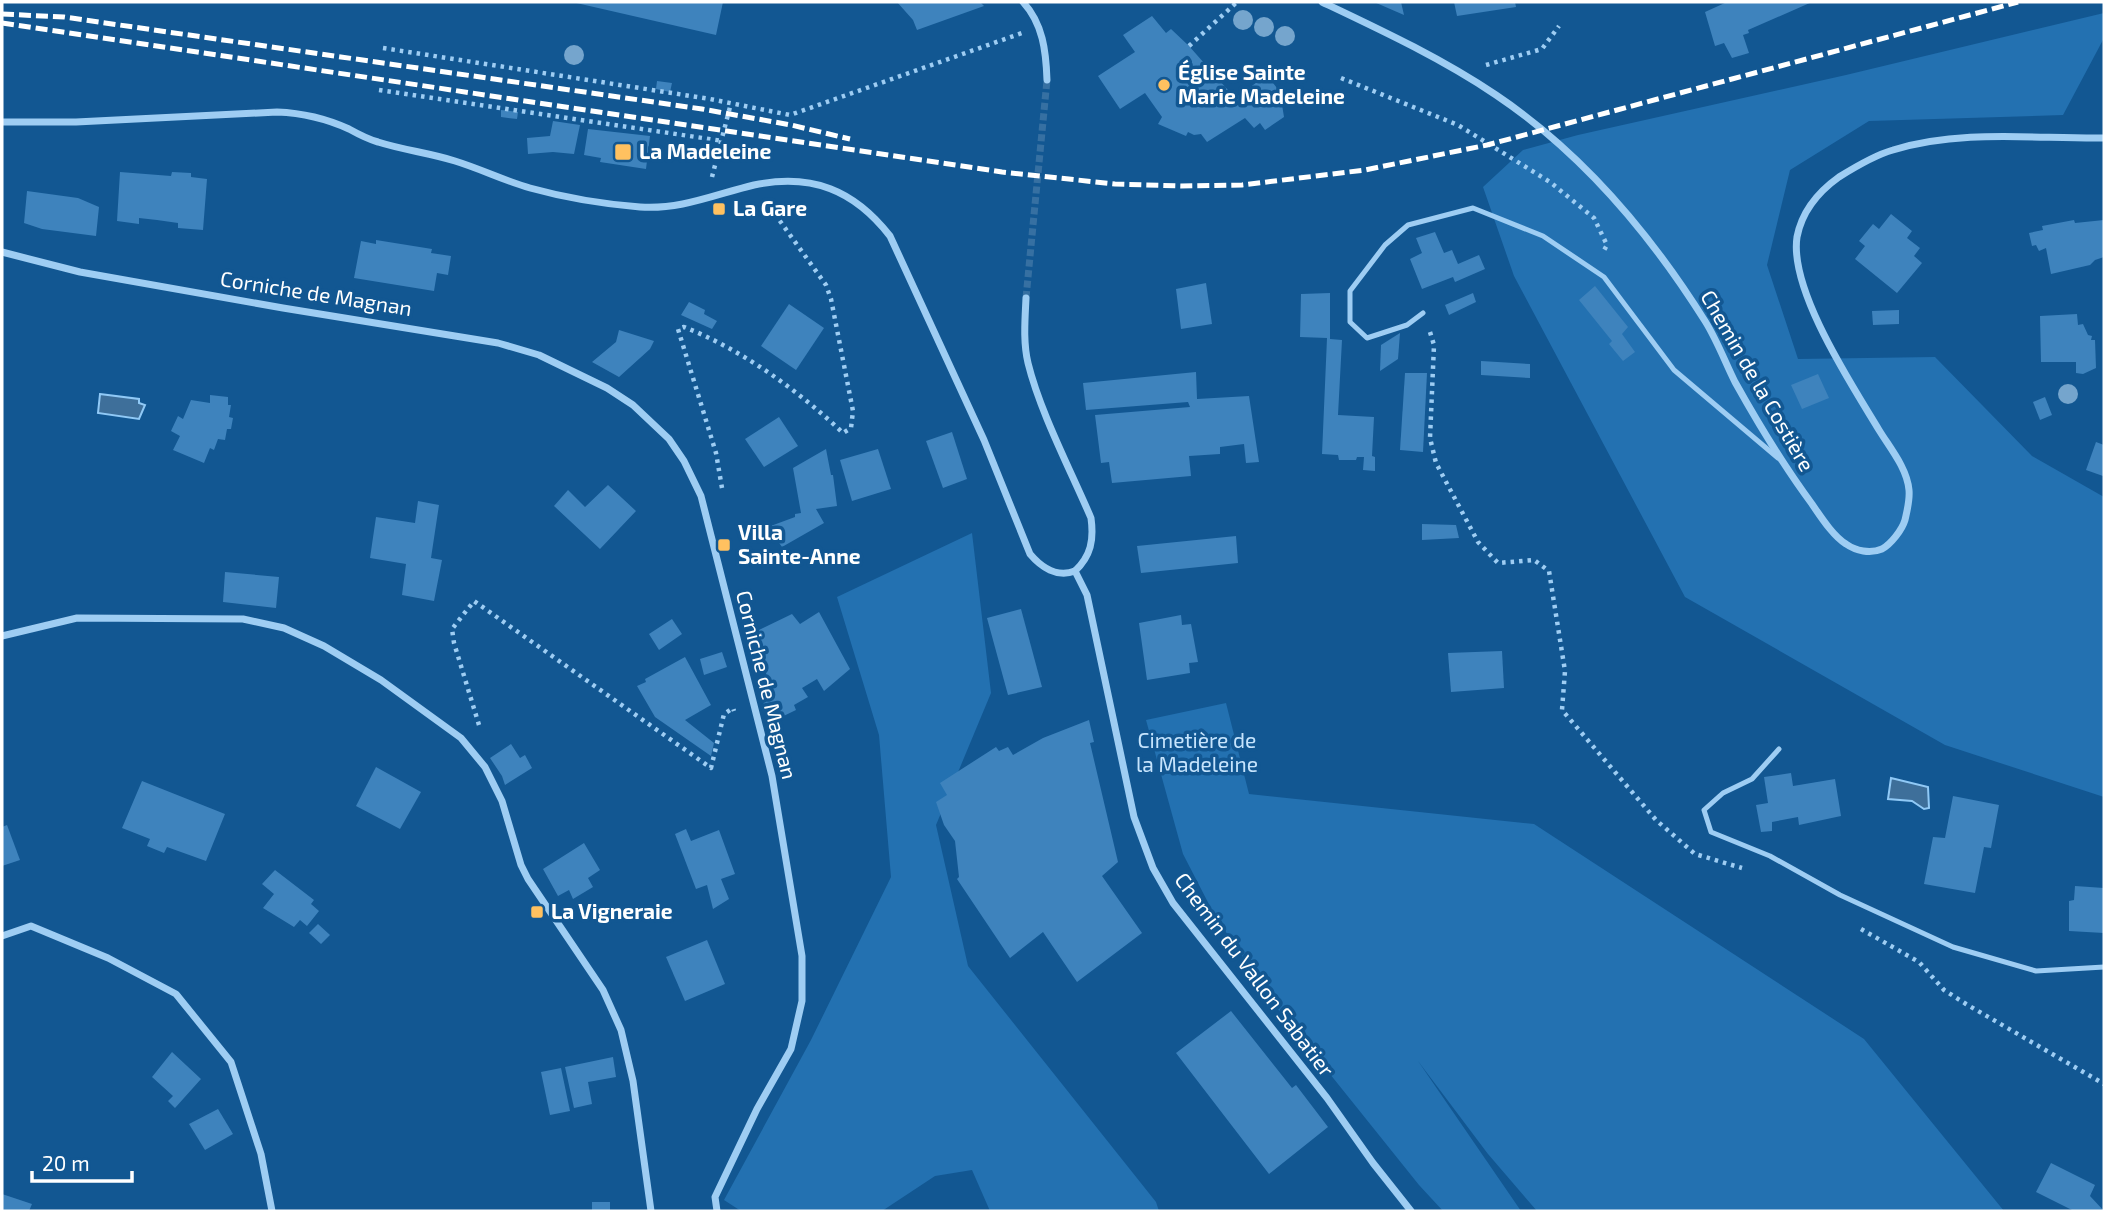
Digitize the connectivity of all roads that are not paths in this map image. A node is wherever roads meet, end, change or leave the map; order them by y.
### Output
1 (1023, 2) edge
2 (1322, 2) edge
3 (1047, 80) tunnel mouth
4 (2, 122) edge
5 (2104, 138) edge
6 (2, 253) edge
7 (1026, 298) tunnel mouth
8 (1423, 313) road end
9 (1778, 458) junction
10 (1075, 571) junction
11 (2, 636) edge
12 (1779, 749) dead end
13 (2, 936) edge
14 (2104, 967) edge
15 (272, 1211) edge
16 (651, 1211) edge
17 (717, 1211) edge
18 (1411, 1211) edge

1 - 3 street
2 - 9 street, Chemin de la Costière
4 - 10 street
5 - 9 street, Chemin de la Costière
6 - 17 street, Corniche de Magnan
7 - 10 street
8 - 9 lane
10 - 18 street, Chemin du Vallon Sabatier
11 - 16 street
12 - 14 lane
13 - 15 street

